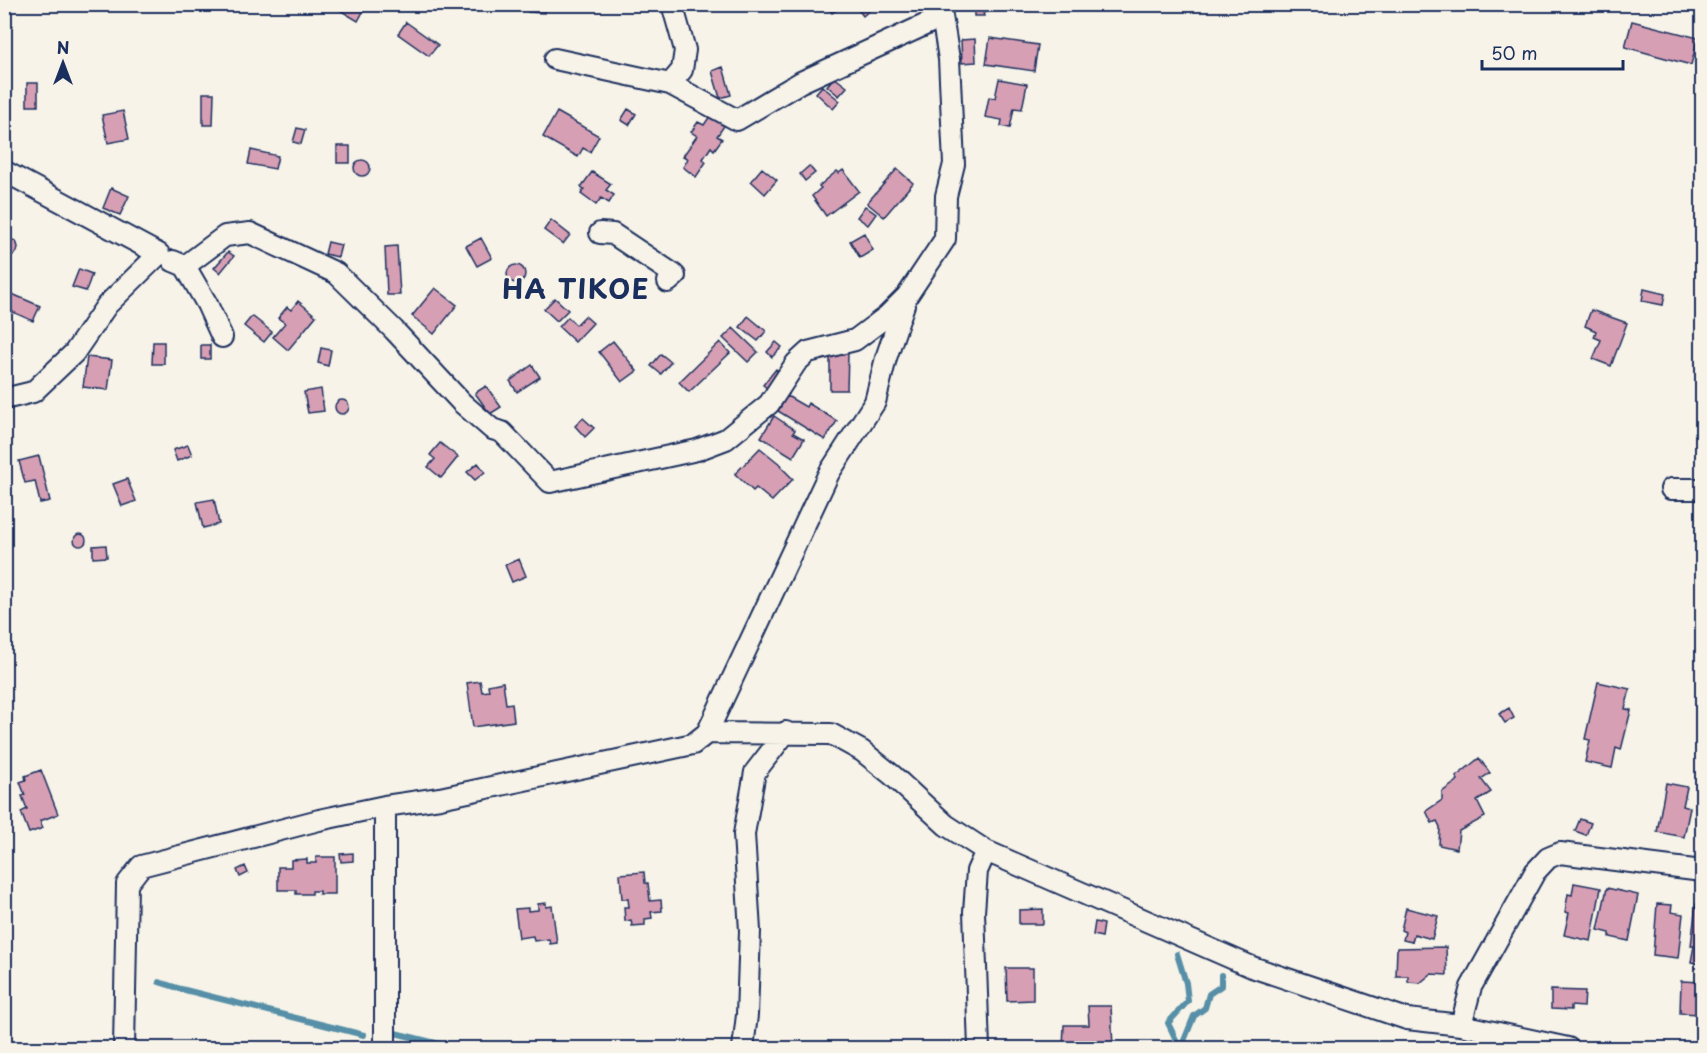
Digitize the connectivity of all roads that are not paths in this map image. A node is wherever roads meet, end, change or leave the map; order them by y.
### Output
1 (672, 4) edge
2 (941, 11) edge
3 (555, 59) dead end
4 (670, 84) junction
5 (4, 171) edge
6 (600, 233) dead end
7 (159, 254) junction
8 (185, 266) junction
9 (668, 282) dead end
10 (907, 296) junction
11 (222, 336) dead end
12 (4, 399) edge
13 (1671, 489) dead end
14 (1702, 489) edge
15 (786, 732) junction
16 (707, 733) junction
17 (385, 806) junction
18 (986, 850) junction
19 (1702, 871) edge
20 (1461, 1025) junction
21 (124, 1048) edge
22 (385, 1048) edge
23 (742, 1048) edge
24 (979, 1048) edge
25 (1568, 1048) edge

1 - 4 street
2 - 4 street
2 - 10 street
3 - 4 street
5 - 7 street
6 - 9 street
7 - 8 street
7 - 12 street
8 - 10 street
8 - 11 street
10 - 16 street
13 - 14 street
15 - 16 street
15 - 18 street
15 - 23 street
16 - 17 street
17 - 21 street
17 - 22 street
18 - 20 street
18 - 24 street
19 - 20 street
20 - 25 street

